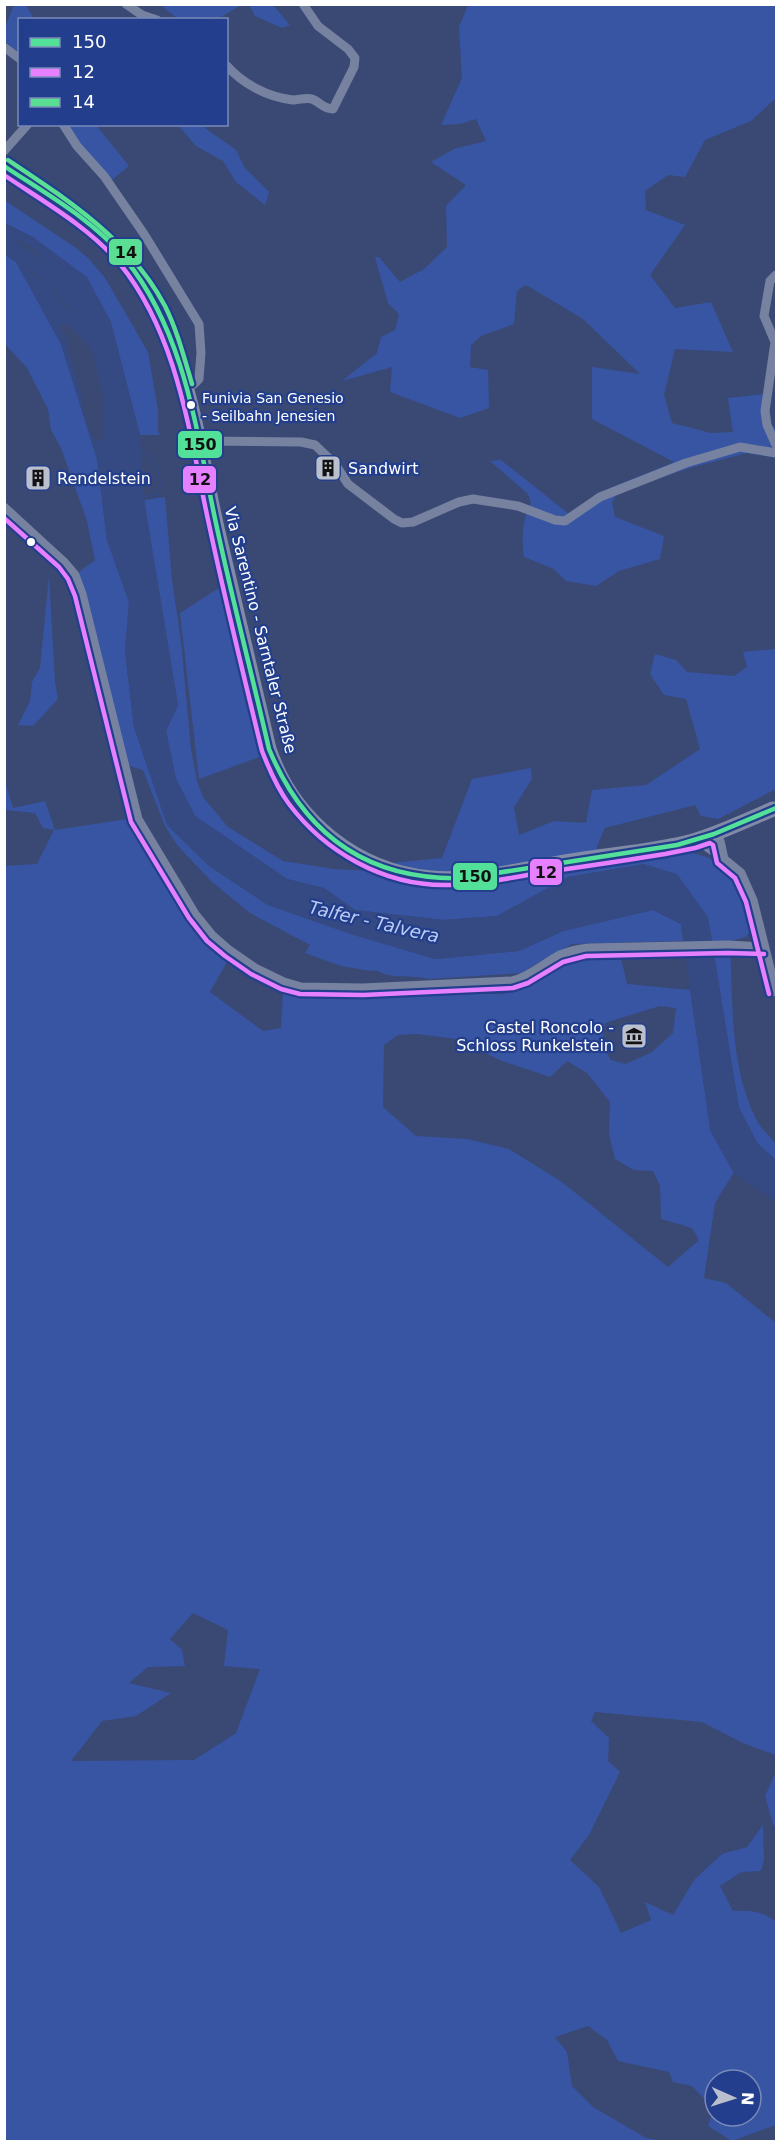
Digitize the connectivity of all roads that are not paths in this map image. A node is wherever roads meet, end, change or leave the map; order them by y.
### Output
1 (126, 4) edge
2 (303, 4) edge
3 (151, 18) edge
4 (4, 47) edge
5 (18, 58) edge
6 (228, 67) edge
7 (26, 126) edge
8 (64, 126) edge
9 (4, 151) edge
10 (4, 166) edge
11 (777, 275) edge
12 (184, 386) junction
13 (198, 441) junction
14 (777, 445) edge
15 (777, 453) edge
16 (4, 507) edge
17 (773, 809) dead end
18 (714, 841) junction
19 (764, 947) junction
20 (777, 992) edge

1 - 3 street
2 - 6 street
4 - 5 street
7 - 9 street
8 - 12 street
10 - 12 main road, Via Sarentino - Sarntaler Straße
11 - 14 street
12 - 13 main road, Via Sarentino - Sarntaler Straße
13 - 15 street
13 - 18 main road, Via Sarentino - Sarntaler Straße
16 - 19 street
17 - 18 main road, Via Sarentino - Sarntaler Straße
18 - 19 street
19 - 20 street

